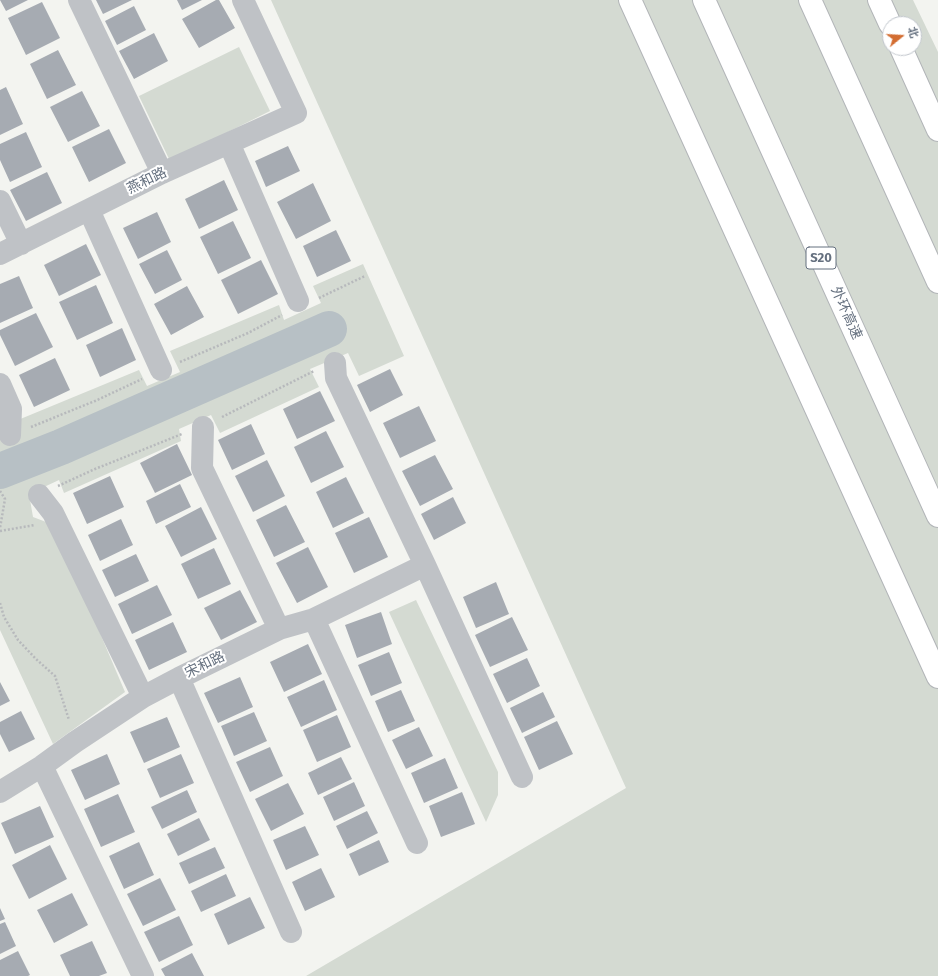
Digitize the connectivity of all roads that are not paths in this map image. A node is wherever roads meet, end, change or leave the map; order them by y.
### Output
1 (79, 0) edge
2 (244, 0) edge
3 (630, 0) edge
4 (704, 0) edge
5 (810, 0) edge
6 (879, 0) edge
7 (886, 16) edge
8 (905, 56) edge
9 (938, 130) edge
10 (229, 143) junction
11 (162, 173) junction
12 (0, 201) edge
13 (89, 210) junction
14 (21, 244) junction
15 (0, 254) edge
16 (938, 282) edge
17 (298, 301) road end
18 (335, 363) dead end
19 (160, 370) road end
20 (0, 384) edge
21 (202, 426) dead end
22 (10, 435) road end
23 (39, 495) dead end
24 (938, 516) edge
25 (425, 565) junction
26 (314, 619) junction
27 (279, 629) junction
28 (938, 677) edge
29 (179, 678) junction
30 (143, 696) junction
31 (42, 766) junction
32 (522, 777) dead end
33 (0, 792) edge
34 (417, 844) dead end
35 (291, 932) dead end
36 (143, 976) edge

1 - 11 street
2 - 10 street, 燕和路
3 - 28 highway
4 - 24 highway, 外环高速 / S20
5 - 16 highway
6 - 7 highway
8 - 9 highway
10 - 11 street, 燕和路
10 - 17 street
11 - 13 street, 燕和路
12 - 14 street
13 - 14 street, 燕和路
13 - 19 street
14 - 15 street, 燕和路
18 - 25 street
20 - 22 street
21 - 27 street
23 - 30 street
25 - 26 street, 宋和路
25 - 32 street
26 - 27 street, 宋和路
26 - 34 street
27 - 29 street, 宋和路
29 - 30 street, 宋和路
29 - 35 street
30 - 31 street, 宋和路
31 - 33 street, 宋和路
31 - 36 street

